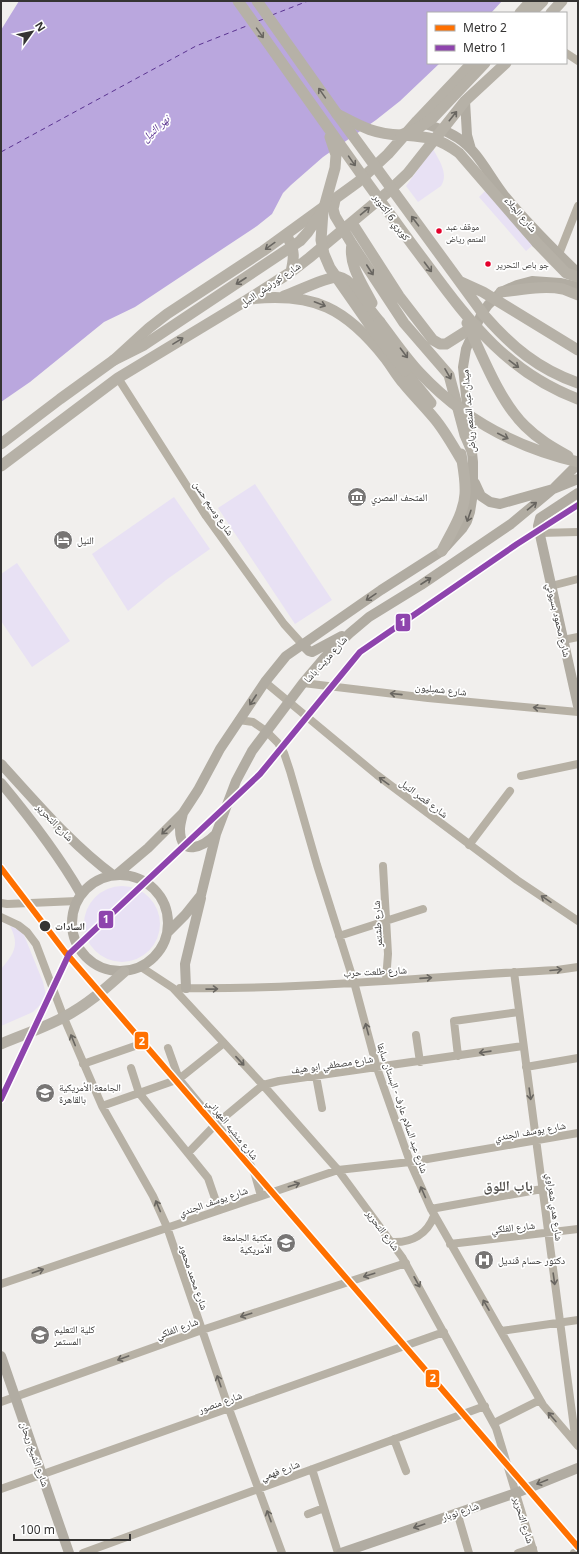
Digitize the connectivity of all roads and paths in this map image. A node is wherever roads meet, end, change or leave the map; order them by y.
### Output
1 (238, 1) edge
2 (257, 1) edge
3 (531, 1) edge
4 (544, 1) edge
5 (562, 1) edge
6 (521, 12) edge
7 (532, 12) edge
8 (553, 12) edge
9 (567, 53) edge
10 (578, 61) edge
11 (471, 64) edge
12 (484, 64) edge
13 (505, 64) edge
14 (453, 84) junction
15 (467, 99) junction
16 (337, 114) junction
17 (417, 121) junction
18 (326, 125) junction
19 (442, 130) junction
20 (401, 135) junction
21 (471, 148) junction
22 (335, 200) junction
23 (578, 206) edge
24 (323, 211) junction
25 (347, 226) junction
26 (286, 234) junction
27 (352, 244) junction
28 (558, 254) junction
29 (291, 272) junction
30 (578, 272) edge
31 (578, 276) edge
32 (460, 281) junction
33 (578, 287) edge
34 (502, 292) junction
35 (578, 295) edge
36 (282, 297) junction
37 (248, 300) junction
38 (462, 312) junction
39 (380, 322) junction
40 (476, 325) junction
41 (578, 350) edge
42 (114, 360) junction
43 (118, 378) junction
44 (578, 384) edge
45 (578, 399) edge
46 (12, 436) junction
47 (1, 444) edge
48 (22, 450) junction
49 (472, 451) junction
50 (462, 461) junction
51 (578, 463) edge
52 (1, 466) edge
53 (473, 477) junction
54 (578, 479) edge
55 (553, 489) junction
56 (578, 493) edge
57 (578, 532) edge
58 (539, 533) junction
59 (442, 551) junction
60 (578, 579) edge
61 (551, 586) junction
62 (350, 633) junction
63 (578, 637) edge
64 (563, 640) junction
65 (302, 644) junction
66 (265, 682) junction
67 (303, 683) junction
68 (290, 702) junction
69 (578, 706) edge
70 (578, 712) edge
71 (239, 720) junction
72 (266, 731) junction
73 (1, 764) edge
74 (578, 764) edge
75 (521, 776) dead end
76 (1, 783) edge
77 (510, 791) dead end
78 (183, 813) junction
79 (216, 834) junction
80 (469, 845) junction
81 (383, 866) dead end
82 (115, 875) junction
83 (201, 895) junction
84 (79, 898) junction
85 (1, 903) edge
86 (423, 909) dead end
87 (1, 917) edge
88 (387, 921) junction
89 (578, 921) edge
90 (168, 932) junction
91 (339, 936) junction
92 (578, 967) edge
93 (141, 968) junction
94 (124, 972) junction
95 (514, 972) junction
96 (386, 980) junction
97 (354, 982) junction
98 (173, 988) junction
99 (186, 988) junction
100 (519, 1012) junction
101 (64, 1018) junction
102 (416, 1035) dead end
103 (224, 1043) junction
104 (1, 1044) edge
105 (135, 1046) dead end
106 (523, 1046) junction
107 (168, 1048) dead end
108 (458, 1056) junction
109 (578, 1058) edge
110 (420, 1062) junction
111 (83, 1064) junction
112 (526, 1067) junction
113 (131, 1068) dead end
114 (377, 1068) junction
115 (316, 1076) junction
116 (180, 1080) junction
117 (263, 1085) junction
118 (139, 1093) junction
119 (102, 1106) junction
120 (322, 1108) dead end
121 (216, 1124) junction
122 (578, 1133) edge
123 (536, 1140) junction
124 (188, 1153) junction
125 (410, 1162) junction
126 (338, 1170) junction
127 (542, 1188) junction
128 (261, 1196) junction
129 (220, 1210) junction
130 (433, 1213) junction
131 (167, 1228) junction
132 (578, 1230) edge
133 (548, 1233) junction
134 (392, 1242) junction
135 (450, 1244) junction
136 (406, 1262) junction
137 (1, 1284) edge
138 (578, 1320) edge
139 (560, 1323) junction
140 (202, 1330) junction
141 (501, 1331) junction
142 (444, 1332) junction
143 (1, 1356) edge
144 (16, 1397) junction
145 (540, 1400) junction
146 (1, 1402) edge
147 (485, 1406) junction
148 (229, 1409) junction
149 (494, 1423) junction
150 (394, 1439) junction
151 (577, 1445) edge
152 (578, 1468) edge
153 (312, 1469) junction
154 (406, 1471) dead end
155 (42, 1475) junction
156 (259, 1488) junction
157 (1, 1489) edge
158 (516, 1493) junction
159 (324, 1508) junction
160 (456, 1512) junction
161 (308, 1514) dead end
162 (534, 1550) edge
163 (570, 1552) edge
164 (578, 1552) edge
165 (69, 1553) edge
166 (83, 1553) edge
167 (282, 1553) edge
168 (340, 1553) edge
169 (469, 1553) edge
170 (518, 1553) edge

1 -> 18 highway, كوبري 6 أكتوبر, bridge
16 -> 2 highway, كوبري 6 أكتوبر, bridge
3 - 6 highway
4 - 7 highway
5 - 8 highway
9 - 10 street
11 - 14 highway
12 - 20 highway, bridge
13 - 15 highway, شارع كورنيش النيل
14 - 15 highway
14 - 17 highway
19 -> 15 highway, شارع كورنيش النيل
15 - 21 main road, شارع الجلاء
16 - 20 highway
32 -> 16 highway, كوبري 6 أكتوبر, bridge
17 - 19 main road, شارع الجلاء
17 - 22 highway
18 - 24 highway, bridge
18 -> 38 highway, كوبري 6 أكتوبر, bridge
19 - 21 main road, شارع الجلاء
25 -> 19 highway, شارع كورنيش النيل
20 - 31 highway, bridge
21 - 28 main road, شارع الجلاء
22 - 25 highway
22 - 26 highway
23 - 28 street
24 -> 42 highway, bridge
24 - 50 highway, bridge
25 - 27 highway
25 - 29 highway, شارع كورنيش النيل
25 - 40 highway
26 - 29 highway
26 -> 42 highway
27 - 39 highway
27 -> 49 highway
28 - 30 main road, شارع الجلاء
29 - 37 highway, شارع كورنيش النيل
32 - 41 highway, bridge
32 - 44 highway, كوبري 6 أكتوبر, bridge
33 - 34 main road, ميدان عبد المنعم رياض
34 - 35 highway
34 - 40 main road, ميدان عبد المنعم رياض
36 - 37 highway
36 - 39 highway
36 -> 50 highway
43 -> 37 highway, شارع كورنيش النيل
38 -> 45 highway, كوبري 6 أكتوبر, bridge
38 - 51 highway, bridge
39 -> 51 highway, bridge
40 - 49 main road, ميدان عبد المنعم رياض
42 - 46 highway
43 - 48 highway, شارع كورنيش النيل
43 - 65 street, شارع وسيم حسن
46 - 47 highway
46 - 48 highway
48 - 52 highway, شارع كورنيش النيل
49 - 53 main road, ميدان عبد المنعم رياض
50 - 59 highway
51 - 55 main road, شارع مريت باشا
53 - 55 main road
53 -> 59 main road, شارع مريت باشا
54 - 55 main road
62 -> 55 main road, شارع مريت باشا
56 - 58 main road
57 - 58 street
58 - 61 main road, شارع محمود بسيوني
59 -> 65 main road, شارع مريت باشا
60 - 61 street
61 - 64 main road, شارع محمود بسيوني
62 - 65 main road
62 - 67 main road, شارع مريت باشا
63 - 64 street
64 - 69 main road, شارع محمود بسيوني
65 - 66 main road, شارع مريت باشا
66 - 68 street, شارع قصر النيل
66 -> 71 main road, شارع مريت باشا
67 - 68 main road, شارع مريت باشا
70 -> 67 street, شارع شمبليون
68 - 72 main road, شارع مريت باشا
80 -> 68 street, شارع قصر النيل
71 - 72 street, شارع عبد السلام عارف - البستان سابقا
71 - 78 main road, شارع مريت باشا
72 - 79 main road, شارع مريت باشا
72 - 91 street, شارع عبد السلام عارف - البستان سابقا
73 - 82 main road, شارع التحرير
74 - 75 street
76 - 84 main road, شارع التحرير
77 - 80 street
78 - 79 main road
78 -> 82 main road, شارع مريت باشا
79 - 83 main road, شارع مريت باشا
89 -> 80 street, شارع قصر النيل
81 - 88 street, شارع طشتمر
82 - 84 main road
82 - 90 main road
83 - 90 main road, شارع مريت باشا
83 - 99 main road
84 - 85 street
84 - 94 main road
86 - 88 street
87 - 101 street, شارع محمد محمود
88 - 91 street
88 - 96 street, شارع طشتمر
90 - 93 main road
91 - 97 street, شارع عبد السلام عارف - البستان سابقا
95 -> 92 street, شارع طلعت حرب
93 - 94 main road
93 - 98 street, شارع التحرير
94 - 101 highway
96 -> 95 street, شارع طلعت حرب
95 - 100 street, شارع هدي شعراوي
96 - 97 street, شارع طلعت حرب
99 -> 97 street, شارع طلعت حرب
114 -> 97 street, شارع عبد السلام عارف - البستان سابقا
98 - 99 street, شارع طلعت حرب
98 - 103 street, شارع التحرير
100 - 106 street, شارع هدي شعراوي
100 - 108 street
101 - 104 highway
111 -> 101 street, شارع محمد محمود
102 - 110 street
103 - 116 street
103 -> 117 street, شارع التحرير
105 - 111 street
106 -> 108 street, شارع مصطفي ابو هيف
106 - 112 street, شارع هدي شعراوي
107 - 116 street, شارع منشيه المهراني
108 - 110 street, شارع مصطفي ابو هيف
109 - 112 street
110 - 114 street, شارع مصطفي ابو هيف
111 - 119 street, شارع محمد محمود
112 -> 123 street, شارع هدي شعراوي
113 - 118 street
114 - 115 street, شارع مصطفي ابو هيف
114 - 125 street, شارع عبد السلام عارف - البستان سابقا
115 - 117 street, شارع مصطفي ابو هيف
115 - 120 street
116 - 118 street
116 - 121 street, شارع منشيه المهراني
117 - 121 street
117 - 126 street, شارع التحرير
118 - 119 street
118 - 124 street
131 -> 119 street, شارع محمد محمود
121 - 124 street
121 - 128 street, شارع منشيه المهراني
122 - 123 street, شارع يوسف الجندي
123 - 125 street, شارع يوسف الجندي
123 - 127 street, شارع هدي شعراوي
124 - 129 street
125 - 126 street, شارع يوسف الجندي
130 -> 125 street, شارع عبد السلام عارف - البستان سابقا
128 -> 126 street, شارع يوسف الجندي
126 - 134 street, شارع التحرير
127 - 130 street
127 - 133 street, شارع هدي شعراوي
128 - 129 street, شارع يوسف الجندي
129 - 131 street, شارع يوسف الجندي
130 - 134 street
130 - 135 street, شارع عبد السلام عارف - البستان سابقا
137 -> 131 street, شارع يوسف الجندي
131 - 140 street, شارع محمد محمود
132 - 133 street, شارع الفلكي
133 - 135 street, شارع الفلكي
133 -> 139 street, شارع هدي شعراوي
134 - 136 street, شارع التحرير
141 -> 135 street, شارع عبد السلام عارف - البستان سابقا
136 -> 140 street, شارع الفلكي
136 -> 142 street, شارع التحرير
138 - 139 street
139 - 141 street
139 - 151 street, شارع هدي شعراوي
140 -> 144 street, شارع الفلكي
148 -> 140 street, شارع محمد محمود
141 - 145 street, شارع عبد السلام عارف - البستان سابقا
142 - 147 street, شارع التحرير
142 - 148 street, شارع منصور
143 - 144 main road, شارع الشيخ ريحان
144 - 146 street, شارع الفلكي
144 - 155 main road, شارع الشيخ ريحان
145 - 149 street
151 -> 145 street, شارع عبد السلام عارف - البستان سابقا
147 - 149 street, شارع التحرير
147 - 150 street, شارع فهمي
148 - 155 street, شارع منصور
148 - 156 street, شارع محمد محمود
149 - 158 street, شارع التحرير
150 - 153 street, شارع فهمي
150 - 154 street
152 -> 158 main road, شارع نوبار
153 - 156 street, شارع فهمي
153 - 159 street
155 - 157 street, شارع منصور
155 - 165 main road, شارع الشيخ ريحان
156 - 166 street, شارع فهمي
167 -> 156 street, شارع محمد محمود
158 - 160 main road, شارع نوبار
158 - 162 street, شارع التحرير
159 - 161 street
159 - 168 street
160 -> 168 main road, شارع نوبار
160 - 169 street
162 - 170 street
163 - 164 street

